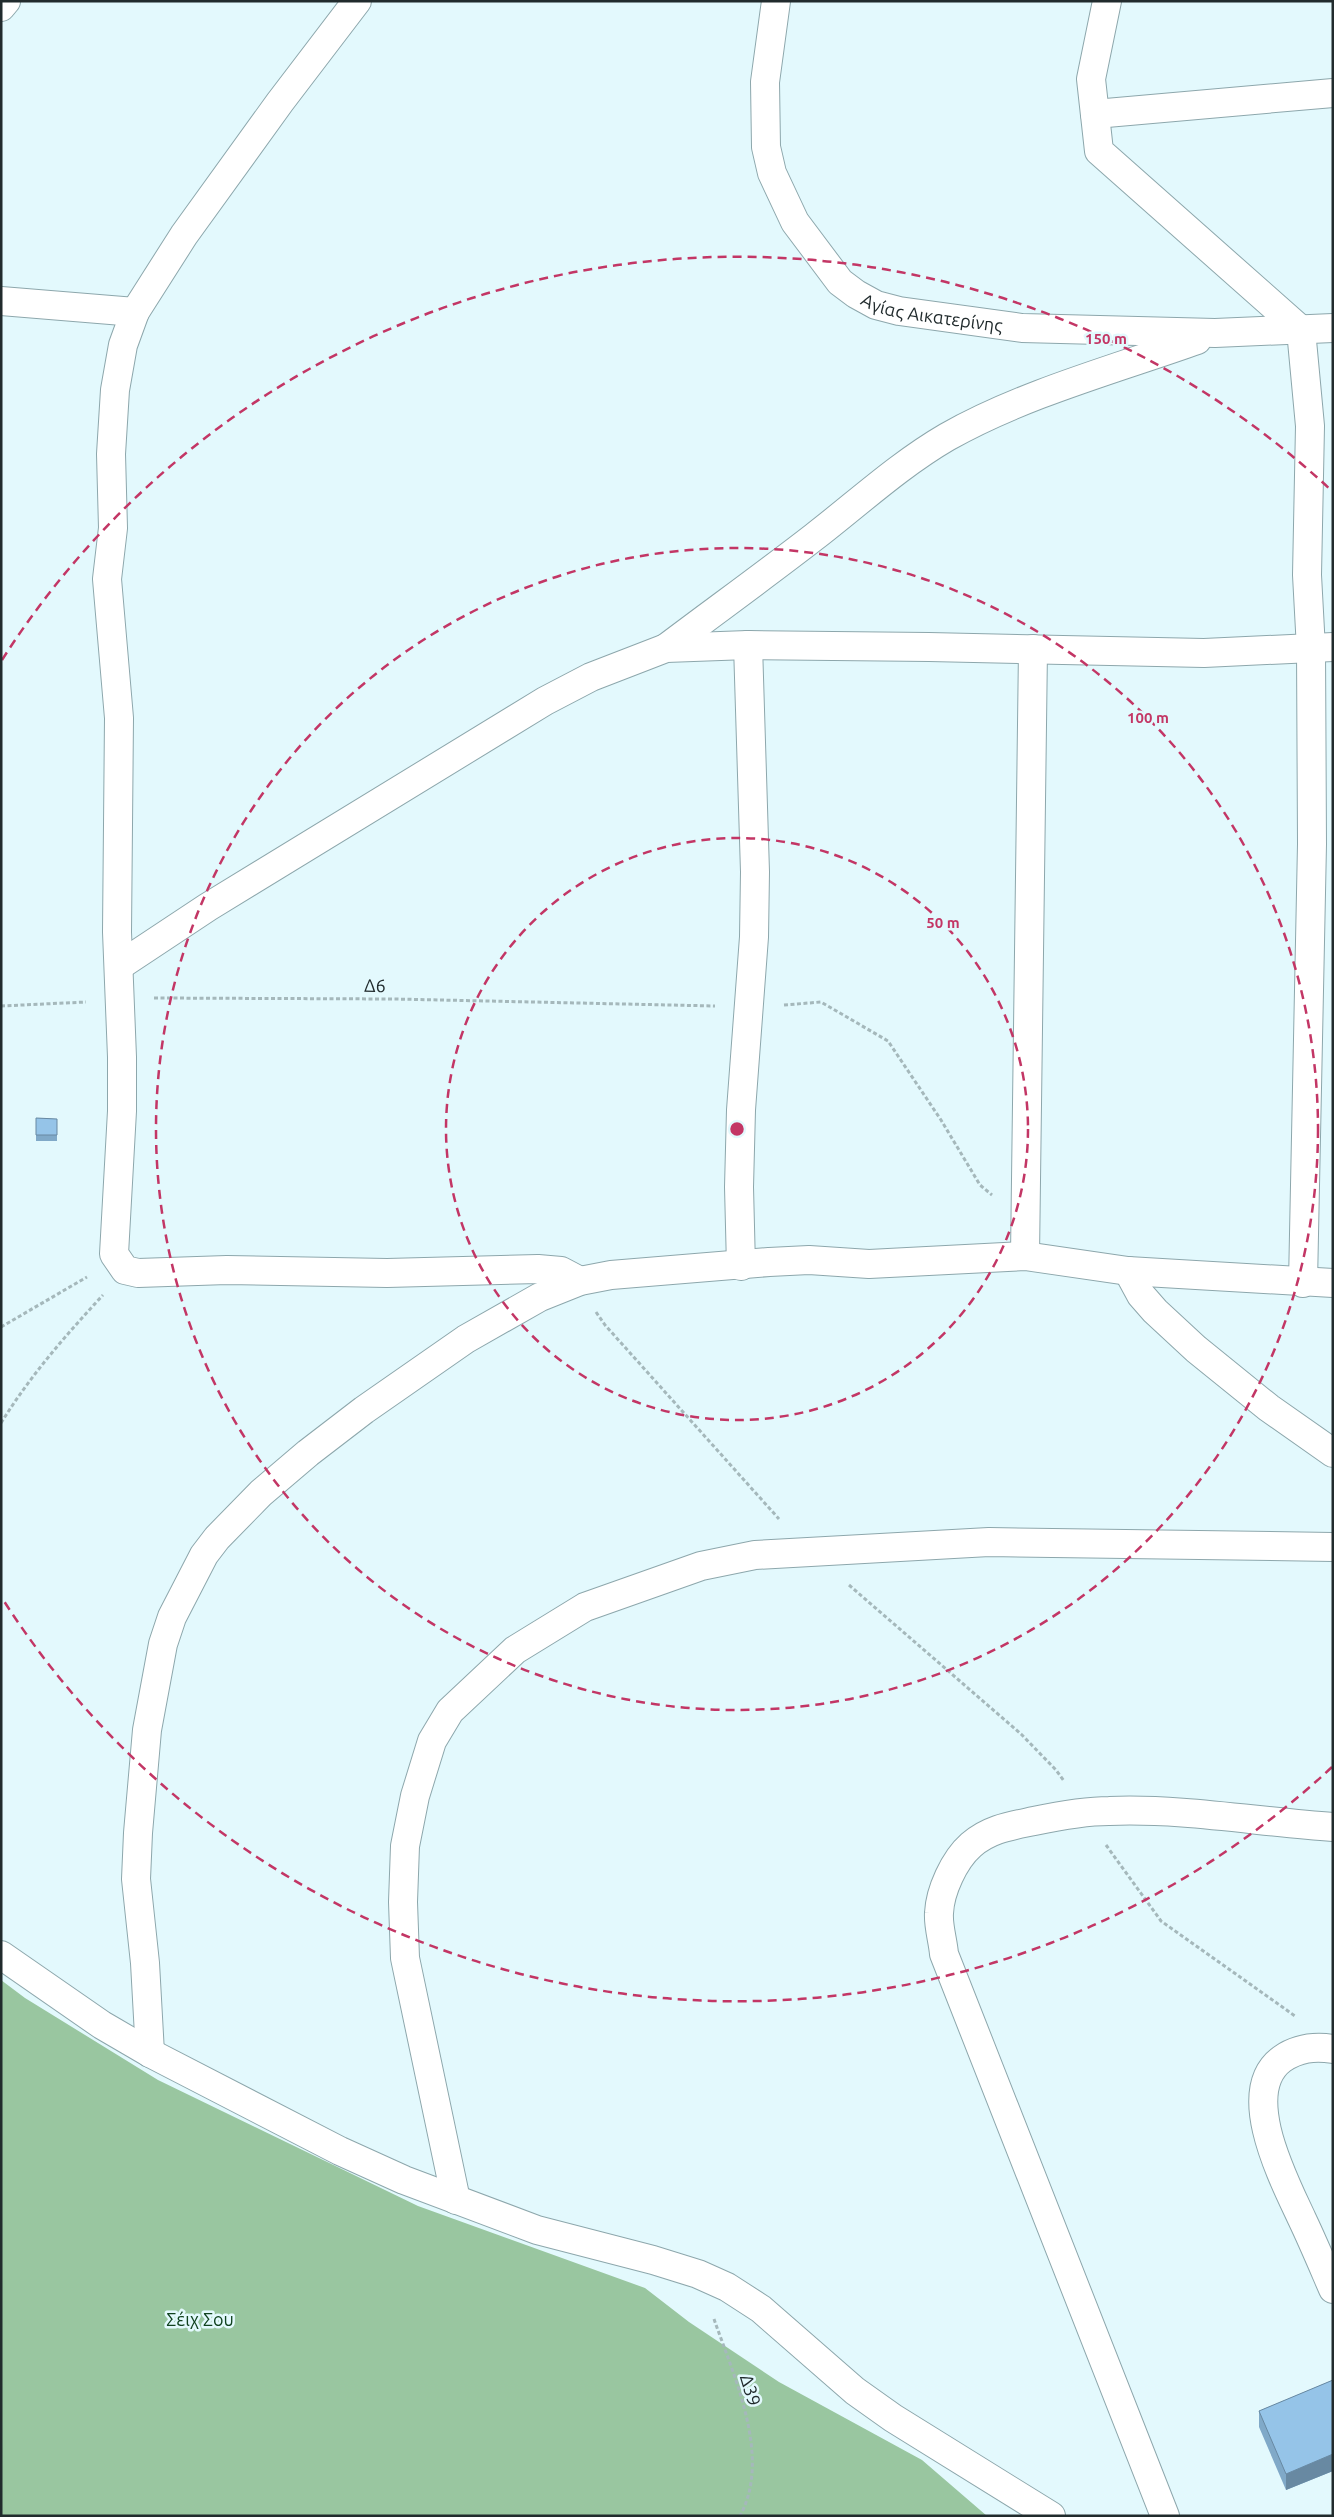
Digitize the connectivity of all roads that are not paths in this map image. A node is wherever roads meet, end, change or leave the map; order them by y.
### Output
1 (6, 1) edge
2 (357, 1) edge
3 (776, 1) edge
4 (1107, 1) edge
5 (1, 7) edge
6 (1333, 93) edge
7 (1095, 114) junction
8 (1, 301) edge
9 (135, 312) junction
10 (1333, 328) edge
11 (1301, 330) junction
12 (1215, 334) junction
13 (748, 645) junction
14 (666, 648) junction
15 (1322, 648) edge
16 (1033, 650) junction
17 (118, 966) junction
18 (1025, 1256) junction
19 (741, 1266) junction
20 (1128, 1271) junction
21 (580, 1281) junction
22 (1303, 1283) junction
23 (1333, 1283) edge
24 (1333, 1453) edge
25 (1333, 1547) edge
26 (1333, 1827) edge
27 (1, 1955) edge
28 (1333, 2049) edge
29 (150, 2053) junction
30 (456, 2200) junction
31 (1333, 2289) edge
32 (1051, 2516) edge
33 (1165, 2516) edge

1 - 5 street
2 - 9 street
3 - 12 street, Αγίας Αικατερίνης
4 - 7 street
6 - 7 street
7 - 11 street
8 - 9 street
9 - 17 street
10 - 11 street, Αγίας Αικατερίνης
11 - 12 street, Αγίας Αικατερίνης
11 - 15 street
12 - 14 street
13 - 14 street
13 - 16 street
13 - 19 street
14 - 17 street
15 - 16 street
15 - 22 street
16 - 18 street
17 - 21 street
18 - 19 street
18 - 20 street
19 - 21 street
20 - 22 street
20 - 24 street
21 - 29 street
22 - 23 street
25 - 30 street
26 - 33 street
27 - 29 street
28 - 31 street
29 - 30 street
30 - 32 street

